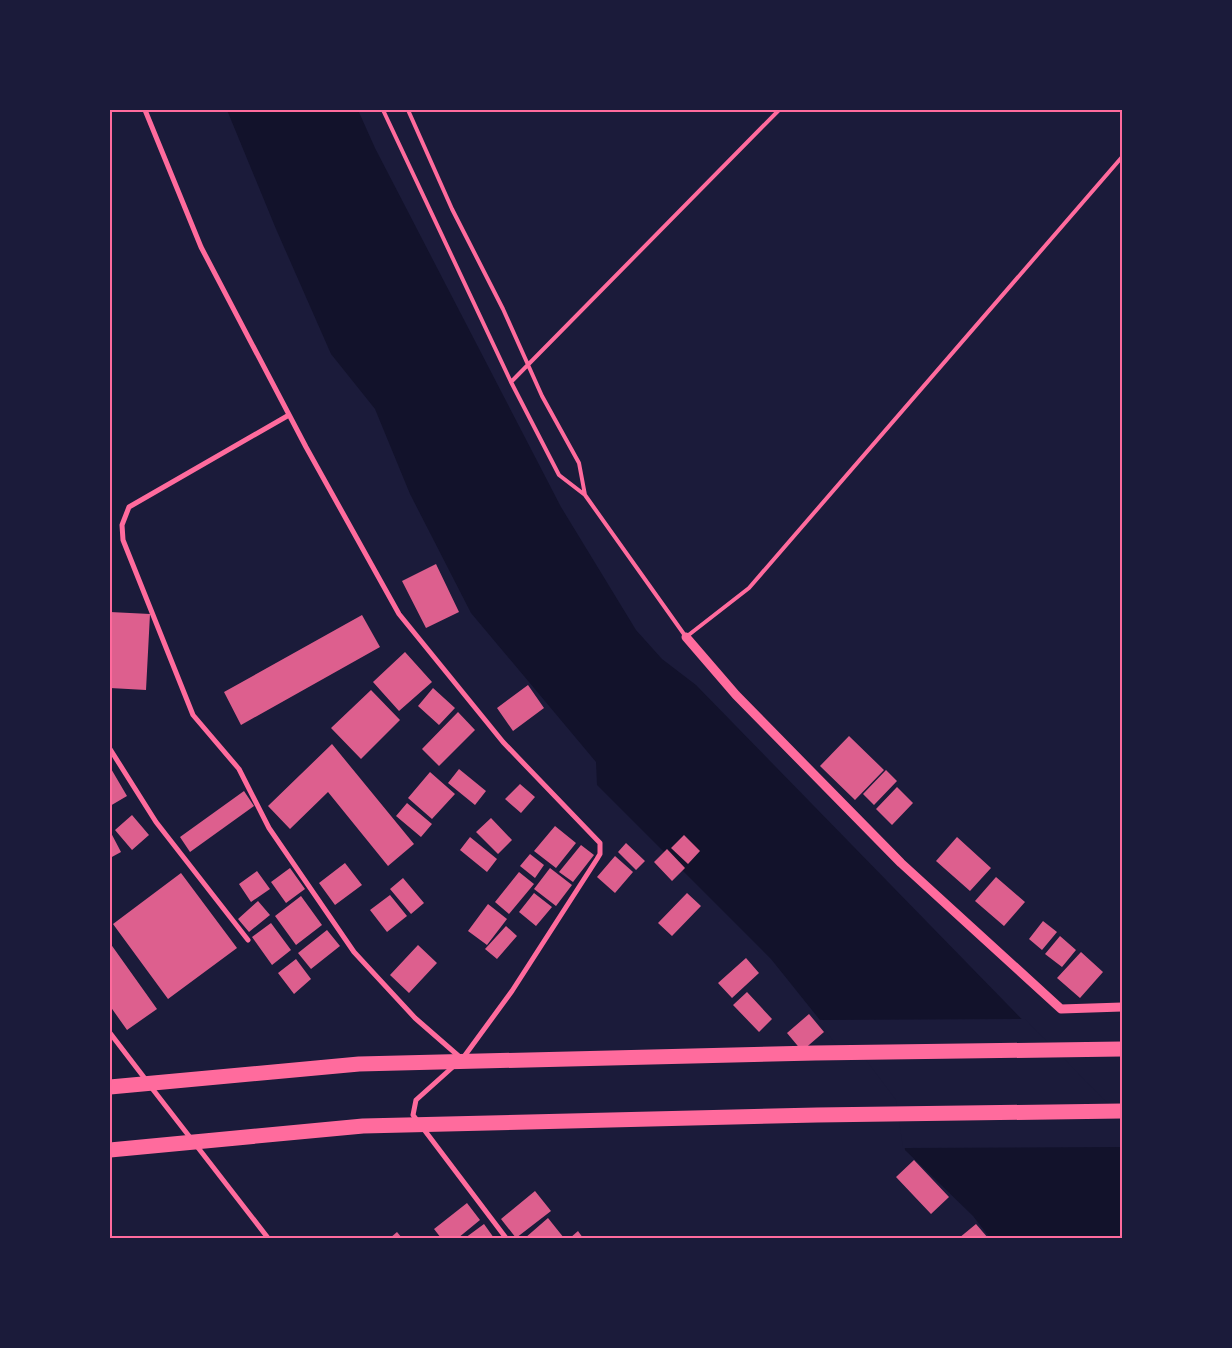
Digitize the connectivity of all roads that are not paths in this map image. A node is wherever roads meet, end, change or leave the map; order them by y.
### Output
1 (145, 110) edge
2 (384, 110) edge
3 (408, 110) edge
4 (778, 110) edge
5 (1122, 157) edge
6 (528, 365) junction
7 (511, 382) junction
8 (289, 415) junction
9 (585, 495) junction
10 (686, 637) junction
11 (110, 749) edge
12 (248, 940) dead end
13 (1122, 1007) edge
14 (110, 1032) edge
15 (1122, 1048) edge
16 (462, 1059) junction
17 (110, 1088) edge
18 (1122, 1111) edge
19 (110, 1150) edge
20 (268, 1238) edge
21 (506, 1238) edge

1 - 8 street
2 - 7 lane
3 - 6 lane
4 - 6 lane
5 - 10 lane
6 - 7 lane
6 - 9 lane
7 - 9 lane
8 - 16 street
8 - 16 street
9 - 10 lane
10 - 13 street
11 - 12 street
14 - 20 street
15 - 17 highway
16 - 21 street
18 - 19 highway

